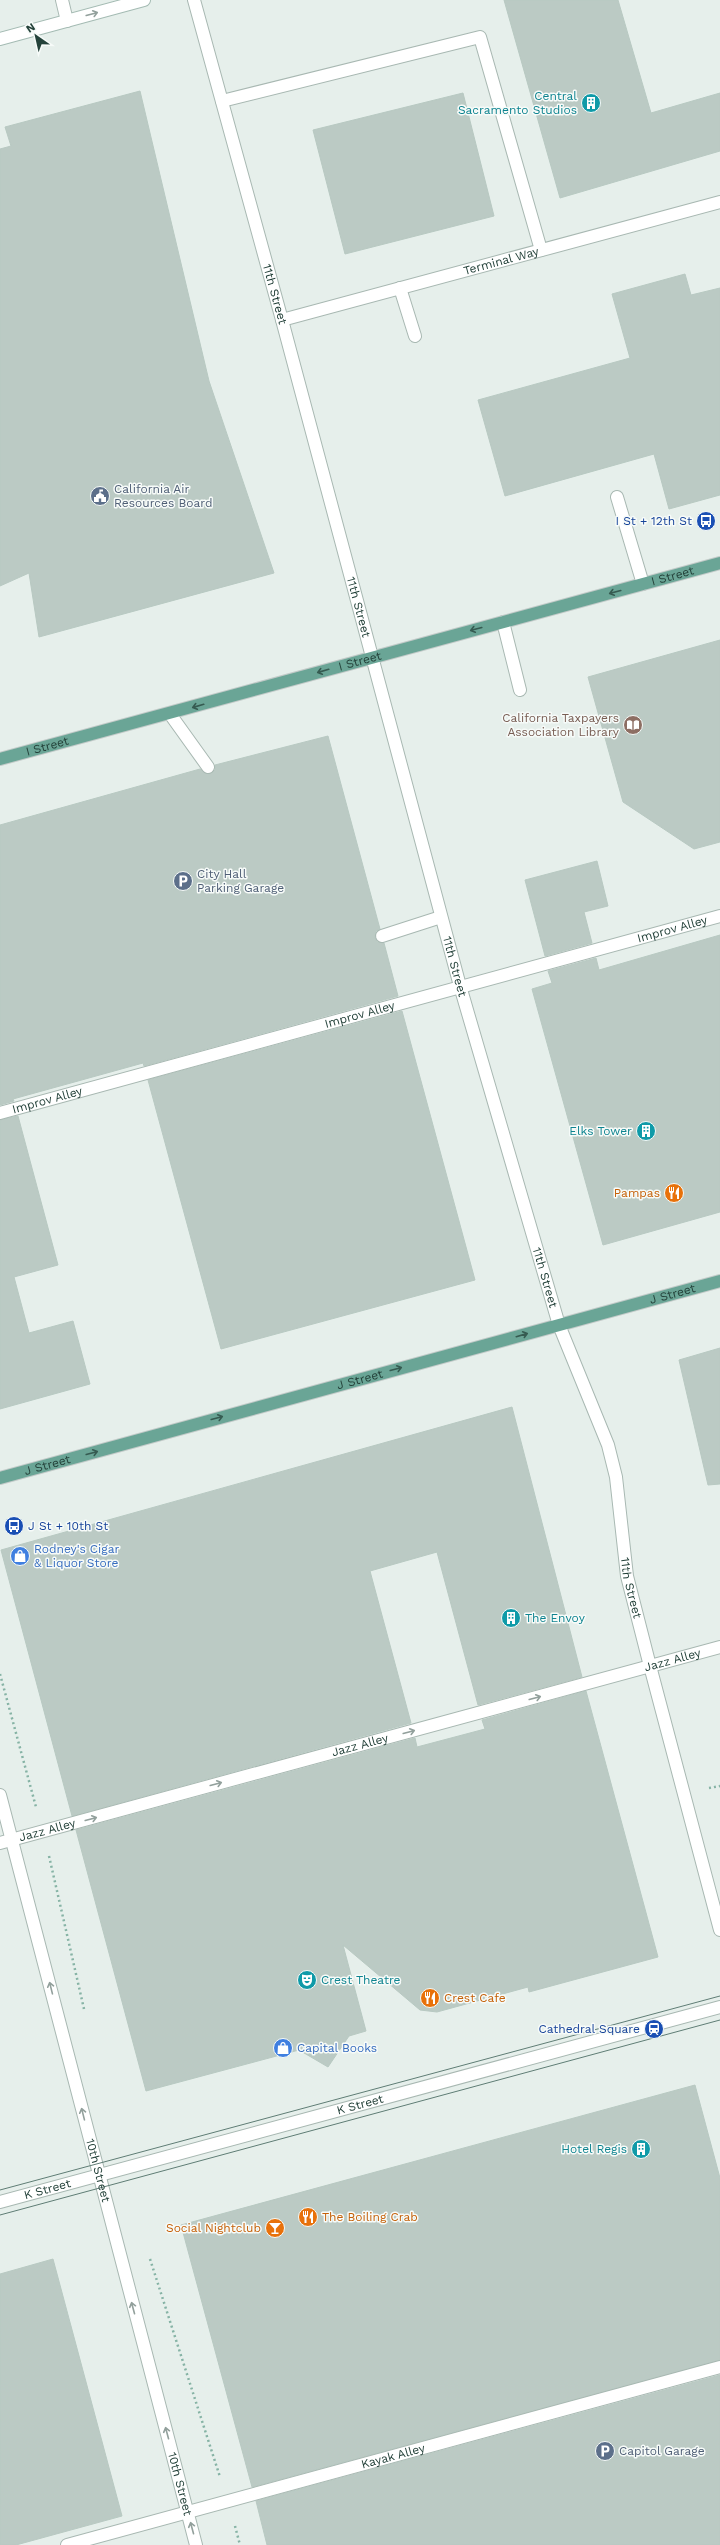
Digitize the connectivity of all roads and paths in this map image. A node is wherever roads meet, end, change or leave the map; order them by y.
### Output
1 (62, 0) edge
2 (144, 0) edge
3 (194, 0) edge
4 (67, 21) junction
5 (0, 39) edge
6 (222, 101) junction
7 (720, 202) edge
8 (541, 250) junction
9 (400, 288) junction
10 (282, 320) junction
11 (415, 336) dead end
12 (617, 497) dead end
13 (720, 563) edge
14 (643, 584) junction
15 (503, 622) junction
16 (372, 657) junction
17 (520, 690) dead end
18 (170, 714) junction
19 (0, 759) edge
20 (208, 767) dead end
21 (720, 916) edge
22 (442, 917) junction
23 (382, 936) dead end
24 (460, 986) junction
25 (0, 1113) edge
26 (720, 1281) edge
27 (559, 1325) junction
28 (0, 1478) edge
29 (720, 1647) edge
30 (650, 1666) junction
31 (0, 1674) edge
32 (0, 1795) edge
33 (43, 1832) junction
34 (13, 1840) junction
35 (0, 1843) edge
36 (720, 1930) edge
37 (720, 2007) edge
38 (86, 2015) dead end
39 (99, 2175) junction
40 (0, 2202) edge
41 (148, 2254) dead end
42 (720, 2367) edge
43 (228, 2501) junction
44 (187, 2512) junction
45 (66, 2545) edge
46 (196, 2545) edge
47 (240, 2545) edge

1 - 4 street
4 -> 2 street
3 - 6 street, 11th Street
4 - 5 street
6 - 8 street
6 - 10 street, 11th Street
7 - 8 street, Terminal Way
8 - 9 street, Terminal Way
9 - 10 street, Terminal Way
9 - 11 street
10 - 16 street, 11th Street
12 - 14 street
13 - 14 main road, I Street
14 -> 15 main road, I Street
15 -> 16 main road, I Street
15 - 17 street
16 -> 18 main road, I Street
16 - 22 street, 11th Street
18 - 19 main road, I Street
18 - 20 street
21 - 24 street, Improv Alley
22 - 23 street
22 - 24 street, 11th Street
24 - 25 street, Improv Alley
24 - 27 street, 11th Street
26 - 27 main road, J Street
28 -> 27 main road, J Street
27 - 30 street, 11th Street
29 - 30 street, Jazz Alley
33 -> 30 street, Jazz Alley
30 - 36 street, 11th Street
31 - 33 path
32 - 34 street, 10th Street
33 - 34 street, Jazz Alley
33 - 38 path
34 - 35 street, Jazz Alley
39 -> 34 street, 10th Street
37 - 39 street, K Street
39 - 40 street, K Street
44 -> 39 street, 10th Street
41 - 43 path
42 - 43 street, Kayak Alley
43 - 44 street, Kayak Alley
43 - 47 path
44 - 45 street, Kayak Alley
46 -> 44 street, 10th Street

